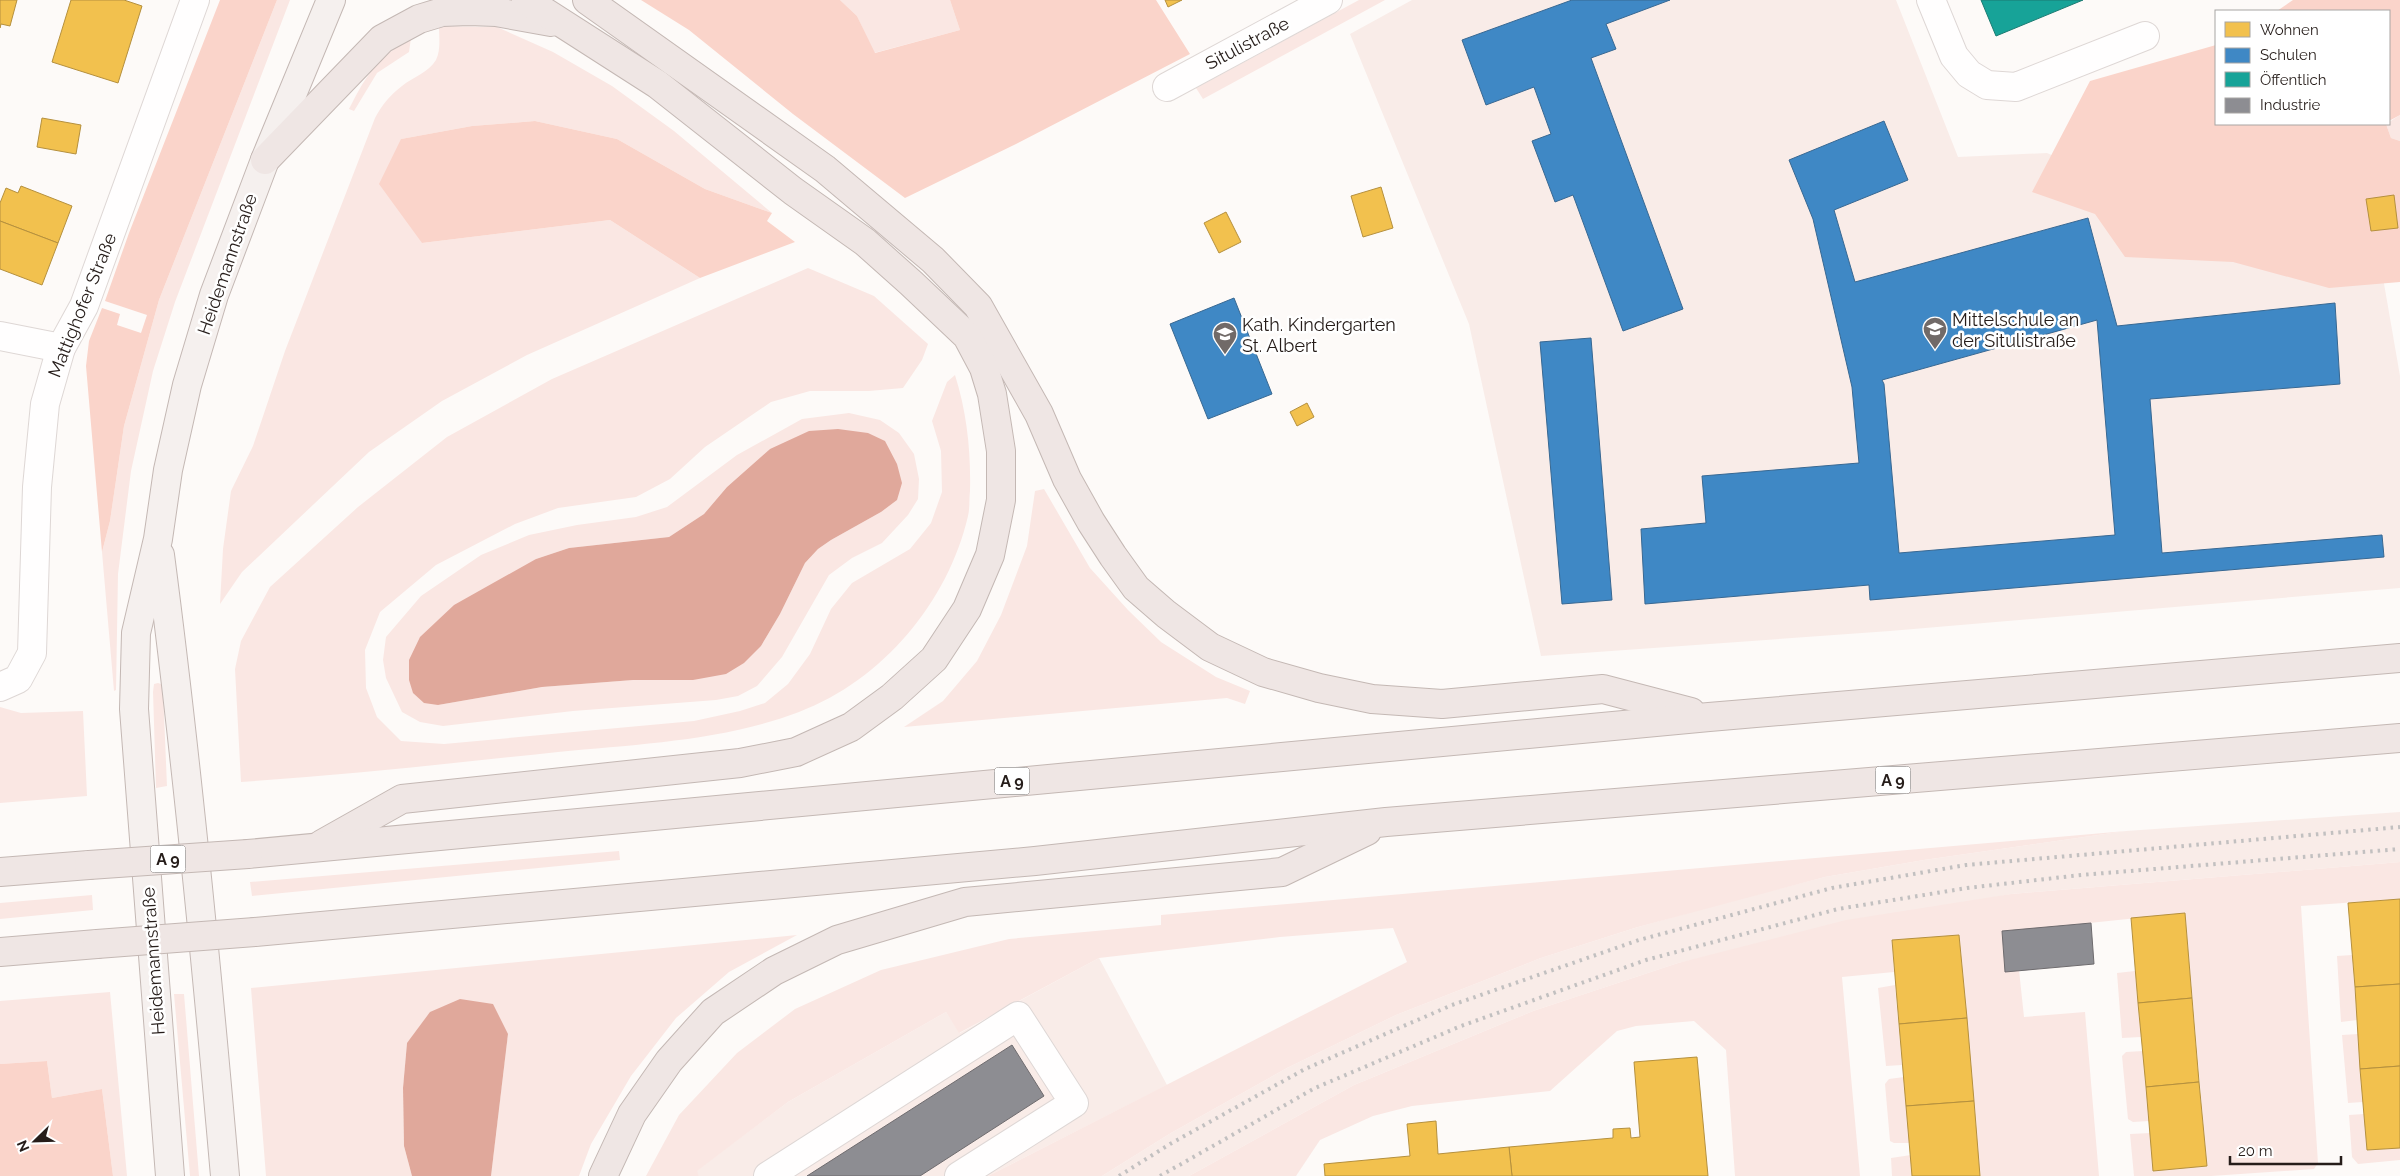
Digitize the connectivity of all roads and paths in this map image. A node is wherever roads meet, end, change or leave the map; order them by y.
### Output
1 (195, 0) edge
2 (331, 0) edge
3 (526, 0) edge
4 (587, 0) edge
5 (1328, 0) edge
6 (1931, 0) edge
7 (565, 24) junction
8 (2145, 36) dead end
9 (1166, 87) dead end
10 (265, 160) junction
11 (0, 336) edge
12 (61, 348) junction
13 (158, 539) junction
14 (2400, 658) edge
15 (0, 687) edge
16 (1709, 717) junction
17 (2400, 738) edge
18 (1386, 822) junction
19 (314, 848) junction
20 (0, 872) edge
21 (0, 952) edge
22 (170, 1176) edge
23 (225, 1176) edge
24 (603, 1176) edge
25 (768, 1176) edge
26 (959, 1176) edge

1 - 12 street, Mattighofer Straße
2 - 10 main road, Heidemannstraße
3 - 7 highway
4 - 16 highway
5 - 9 street, Situlistraße
6 - 8 street
7 - 10 highway
7 - 19 highway
10 - 13 main road, Heidemannstraße
11 - 12 street
12 - 15 street, Mattighofer Straße
13 - 22 main road, Heidemannstraße
13 - 23 main road, Heidemannstraße
14 - 16 highway, A 9
16 - 19 highway, A 9
17 - 18 highway, A 9
18 - 21 highway, A 9, bridge
18 - 24 highway
19 - 20 highway, A 9, bridge
25 - 26 street

